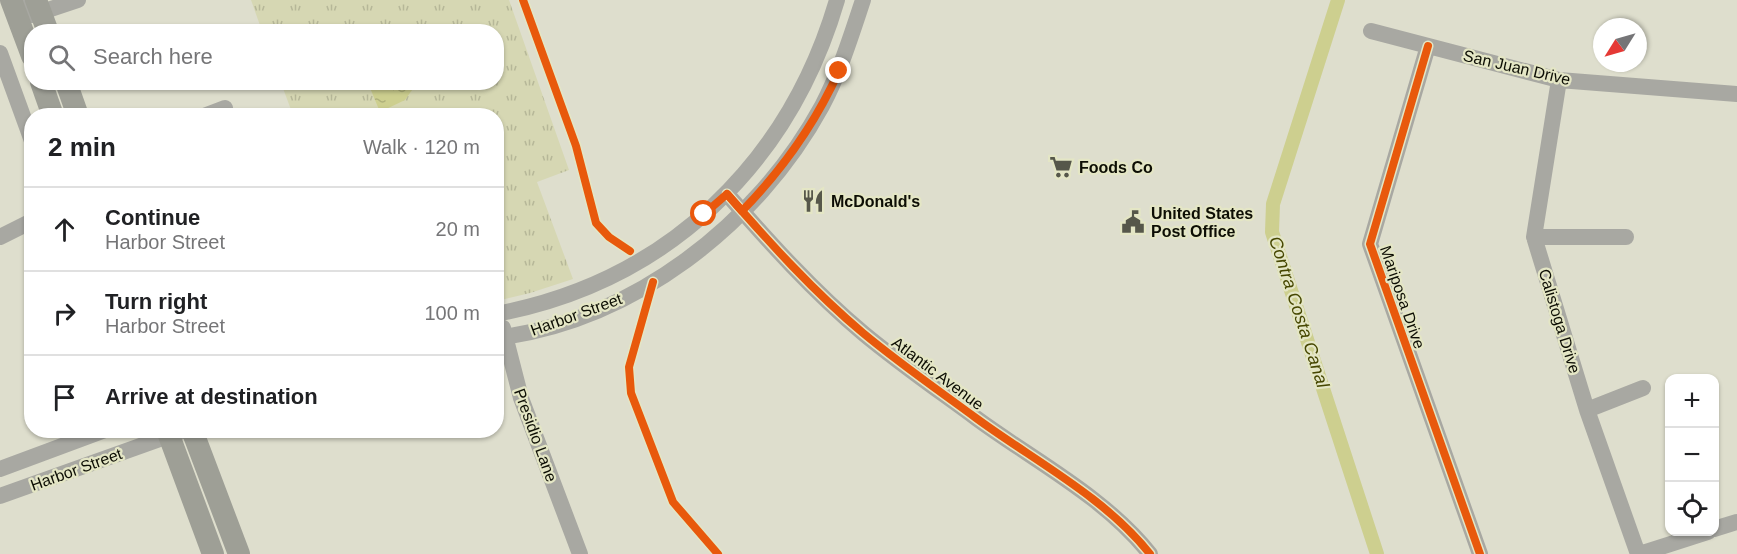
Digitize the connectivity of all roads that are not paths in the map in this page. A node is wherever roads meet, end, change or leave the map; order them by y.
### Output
1 (11, 0) edge
2 (20, 0) edge
3 (78, 0) edge
4 (837, 0) edge
5 (863, 0) edge
6 (42, 15) edge
7 (829, 28) junction
8 (1371, 31) dead end
9 (24, 35) edge
10 (852, 35) junction
11 (1428, 46) junction
12 (0, 53) edge
13 (1559, 81) junction
14 (44, 90) edge
15 (69, 90) edge
16 (1737, 94) edge
17 (50, 108) edge
18 (75, 108) edge
19 (24, 119) edge
20 (727, 194) junction
21 (742, 211) junction
22 (24, 225) edge
23 (0, 237) edge
24 (1534, 237) junction
25 (1626, 237) dead end
26 (504, 312) edge
27 (504, 337) edge
28 (504, 347) edge
29 (1643, 388) dead end
30 (1587, 410) junction
31 (83, 438) edge
32 (158, 438) edge
33 (176, 438) edge
34 (195, 438) edge
35 (0, 469) edge
36 (0, 496) edge
37 (1737, 522) edge
38 (1719, 527) edge
39 (1693, 536) edge
40 (213, 554) edge
41 (239, 554) edge
42 (580, 554) edge
43 (1150, 554) edge
44 (1480, 554) edge
45 (1639, 554) edge

1 - 9 main road
2 - 6 street
3 - 6 street
4 - 7 street, Harbor Street
5 - 10 street, Harbor Street
7 - 10 street
7 - 20 street, Harbor Street
8 - 11 street, San Juan Drive
10 - 21 street, Harbor Street
11 - 13 street, San Juan Drive
11 - 44 street, Mariposa Drive
12 - 19 street
13 - 16 street, San Juan Drive
13 - 24 street, Calistoga Drive
14 - 17 main road
15 - 18 main road
20 - 21 street, Atlantic Avenue
20 - 26 street, Harbor Street
21 - 27 street, Harbor Street
21 - 43 street, Atlantic Avenue
22 - 23 street
24 - 25 street
24 - 30 street, Calistoga Drive
28 - 42 street, Presidio Lane
29 - 30 street
30 - 45 street, Calistoga Drive
31 - 35 street, Harbor Street
32 - 36 street, Harbor Street
33 - 40 main road
34 - 41 main road
37 - 38 street
39 - 45 street

